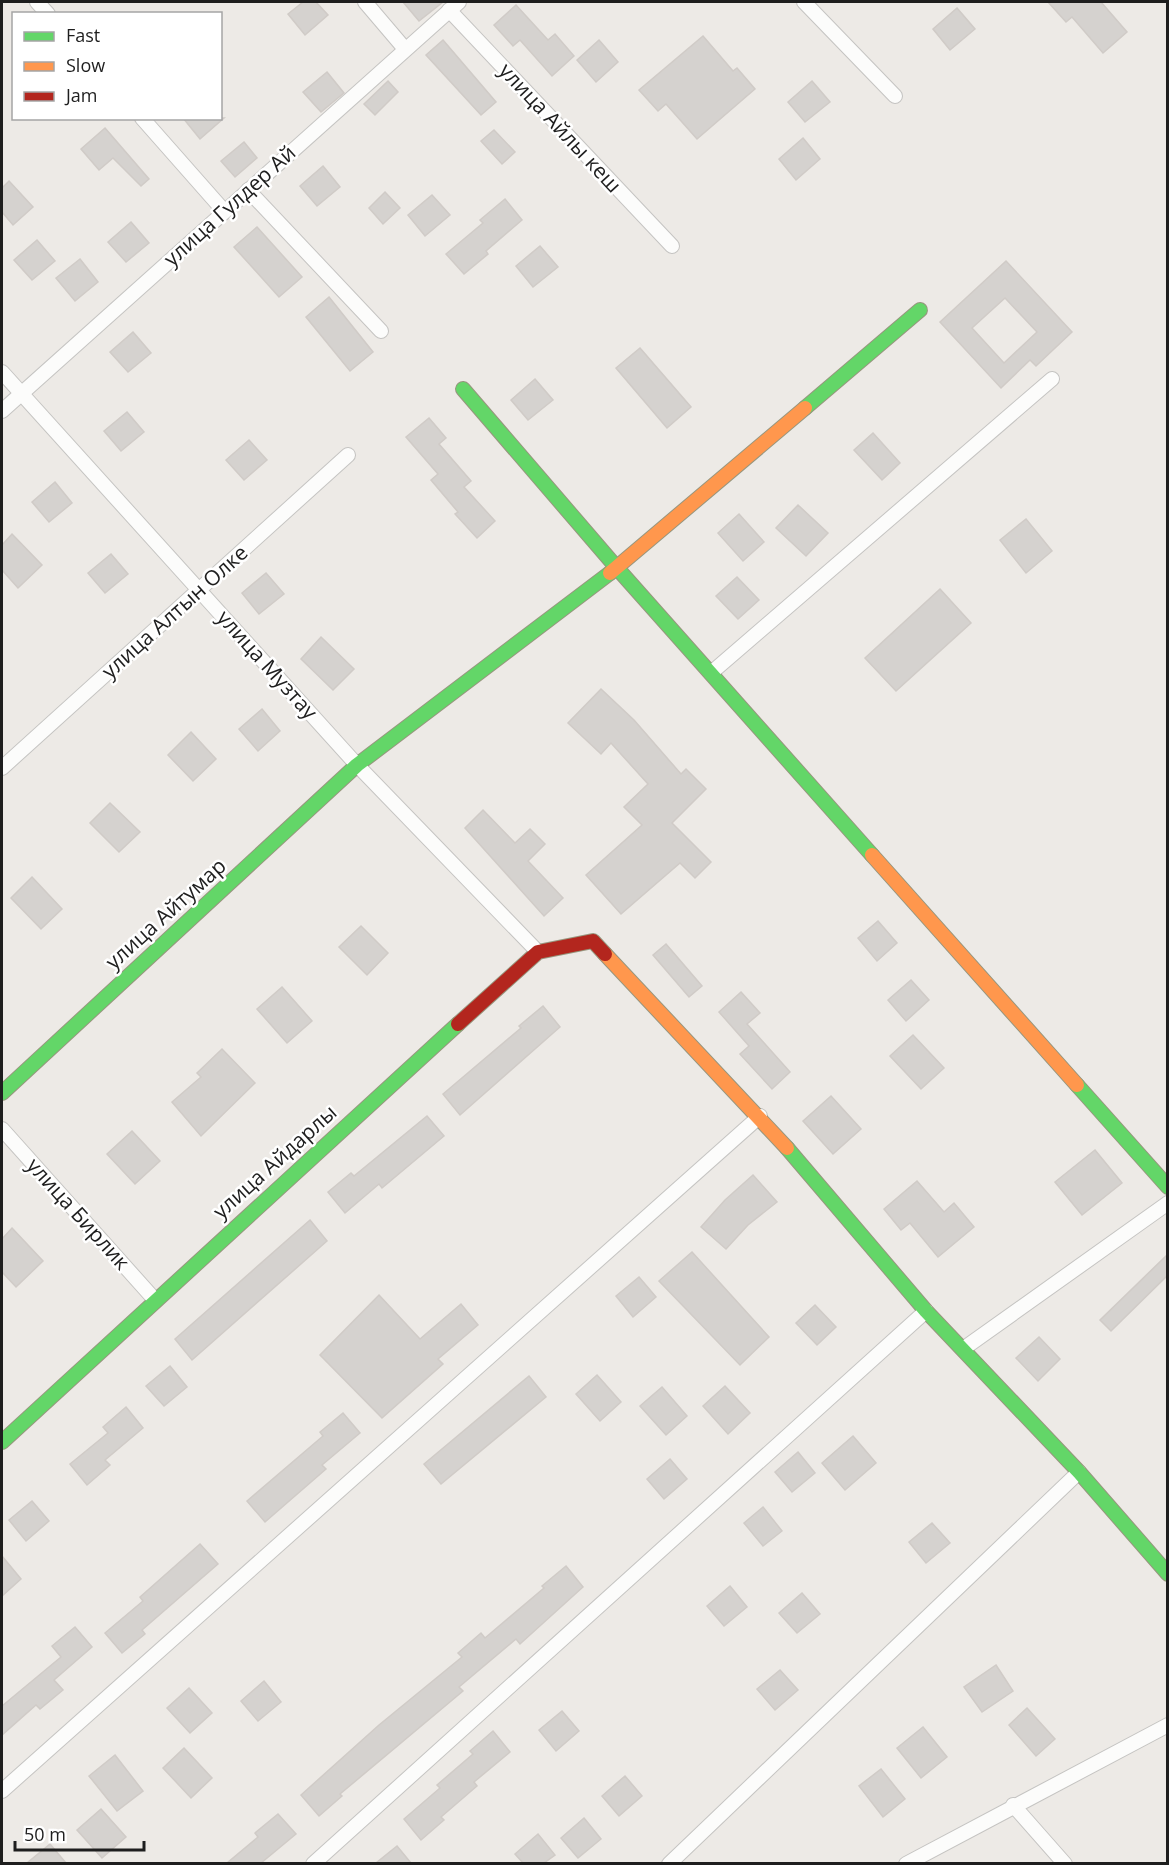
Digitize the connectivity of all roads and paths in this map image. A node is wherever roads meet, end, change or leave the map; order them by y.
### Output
1 (365, 2) edge
2 (804, 2) edge
3 (454, 6) edge
4 (405, 49) junction
5 (895, 96) dead end
6 (144, 120) edge
7 (248, 190) junction
8 (224, 211) junction
9 (672, 246) dead end
10 (920, 310) dead end
11 (381, 331) dead end
12 (2, 372) edge
13 (1052, 379) dead end
14 (463, 389) dead end
15 (21, 395) junction
16 (2, 411) edge
17 (348, 455) dead end
18 (617, 568) junction
19 (199, 591) junction
20 (711, 672) junction
21 (357, 765) junction
22 (2, 768) edge
23 (538, 952) junction
24 (2, 1093) edge
25 (760, 1116) junction
26 (2, 1129) edge
27 (1167, 1187) edge
28 (1167, 1203) edge
29 (155, 1300) junction
30 (926, 1311) junction
31 (963, 1349) junction
32 (2, 1442) edge
33 (1079, 1472) junction
34 (1167, 1574) edge
35 (1167, 1725) edge
36 (2, 1791) edge
37 (1013, 1805) junction
38 (314, 1863) edge
39 (669, 1863) edge
40 (906, 1863) edge
41 (1065, 1863) edge

1 - 4 street
2 - 5 street
3 - 4 street, улица Гулдер Ай
3 - 9 street, улица Айлы кеш
4 - 7 street, улица Гулдер Ай
6 - 8 street
7 - 8 street, улица Гулдер Ай
7 - 11 street
8 - 15 street, улица Гулдер Ай
10 - 18 street, улица Айтумар
12 - 15 street, улица Музтау
13 - 20 street
14 - 18 street
15 - 16 street, улица Гулдер Ай
15 - 19 street, улица Музтау
17 - 19 street, улица Алтын Олке
18 - 20 street
18 - 21 street, улица Айтумар
19 - 21 street, улица Музтау
19 - 22 street, улица Алтын Олке
20 - 27 street
21 - 23 street, улица Музтау
21 - 24 street, улица Айтумар
23 - 25 street
23 - 29 street, улица Айдарлы
25 - 30 street
25 - 36 street
26 - 29 street, улица Бирлик
28 - 31 street
29 - 32 street, улица Айдарлы
30 - 31 street
30 - 38 street
31 - 33 street
33 - 34 street
33 - 39 street
35 - 37 street
37 - 40 street
37 - 41 street

